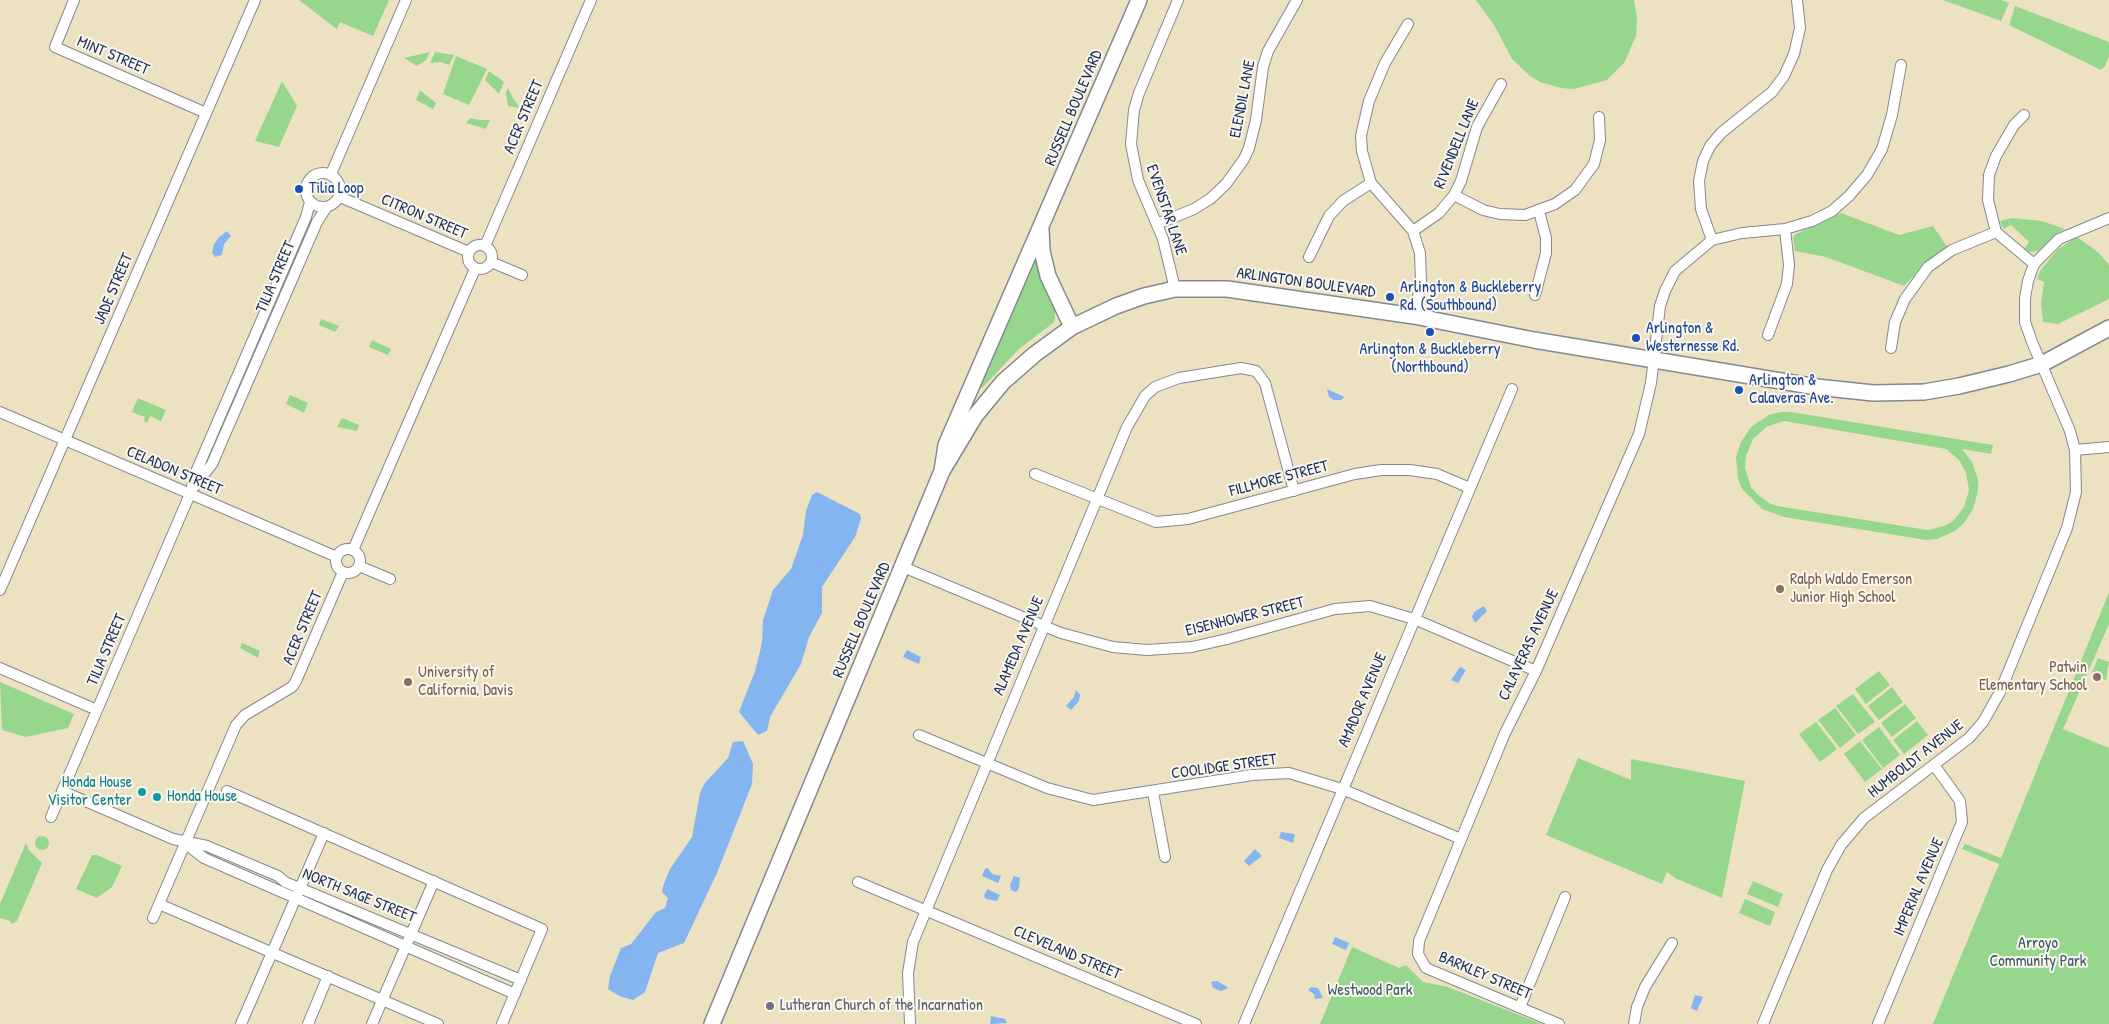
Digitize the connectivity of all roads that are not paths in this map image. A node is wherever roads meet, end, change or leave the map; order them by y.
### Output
1 (74, 0) edge
2 (255, 0) edge
3 (406, 0) edge
4 (591, 0) edge
5 (1139, 0) edge
6 (1178, 0) edge
7 (1297, 0) edge
8 (1797, 0) edge
9 (1408, 24) dead end
10 (1901, 65) dead end
11 (1501, 84) dead end
12 (206, 113) junction
13 (2024, 115) dead end
14 (1599, 117) dead end
15 (330, 174) junction
16 (1371, 183) junction
17 (1454, 195) junction
18 (340, 196) junction
19 (310, 202) junction
20 (326, 208) junction
21 (1539, 211) junction
22 (2109, 218) edge
23 (1157, 224) junction
24 (1041, 229) junction
25 (1785, 229) junction
26 (1413, 231) junction
27 (1996, 232) junction
28 (1712, 240) junction
29 (485, 246) junction
30 (469, 252) junction
31 (1309, 257) dead end
32 (491, 262) junction
33 (2034, 264) junction
34 (475, 269) junction
35 (522, 276) dead end
36 (1175, 289) junction
37 (1535, 295) dead end
38 (1414, 316) junction
39 (1072, 327) junction
40 (2109, 329) edge
41 (1768, 335) dead end
42 (1891, 348) dead end
43 (1653, 359) junction
44 (2042, 364) junction
45 (1512, 389) dead end
46 (0, 412) edge
47 (65, 440) junction
48 (2109, 447) edge
49 (2075, 450) junction
50 (942, 471) junction
51 (1035, 474) dead end
52 (1470, 488) junction
53 (1294, 491) junction
54 (190, 494) junction
55 (1096, 500) junction
56 (353, 550) junction
57 (337, 557) junction
58 (360, 566) junction
59 (903, 567) junction
60 (344, 572) junction
61 (390, 579) dead end
62 (0, 590) edge
63 (1414, 619) junction
64 (1044, 626) junction
65 (0, 668) edge
66 (1536, 671) junction
67 (97, 710) junction
68 (920, 736) dead end
69 (987, 763) junction
70 (1934, 765) junction
71 (1342, 789) junction
72 (62, 791) junction
73 (227, 791) dead end
74 (1153, 792) junction
75 (51, 817) dead end
76 (324, 833) junction
77 (1461, 839) junction
78 (186, 843) junction
79 (1165, 857) dead end
80 (434, 881) junction
81 (858, 882) dead end
82 (297, 893) junction
83 (1565, 897) dead end
84 (159, 904) junction
85 (926, 910) junction
86 (153, 918) dead end
87 (411, 934) junction
88 (1419, 941) joint
89 (1672, 943) dead end
90 (406, 946) junction
91 (272, 951) junction
92 (328, 976) junction
93 (521, 980) junction
94 (515, 994) junction
95 (382, 1000) junction
96 (1520, 1007) junction
97 (241, 1024) edge
98 (308, 1024) edge
99 (372, 1024) edge
100 (437, 1024) edge
101 (502, 1024) edge
102 (712, 1024) edge
103 (910, 1024) edge
104 (1196, 1024) edge
105 (1244, 1024) edge
106 (1559, 1024) edge
107 (1634, 1024) edge
108 (1763, 1024) edge
109 (1878, 1024) edge

1 - 12 street, MINT STREET
2 - 12 street, JADE STREET
3 - 15 street
4 - 29 street, ACER STREET
5 - 24 main road, RUSSELL BOULEVARD
6 - 23 street, EVENSTAR LANE
7 - 23 street, ELENDIL LANE
8 - 28 street
9 - 16 street
10 - 25 street
11 - 17 street, RIVENDELL LANE
12 - 47 street, JADE STREET
13 - 27 street
14 - 21 street
15 - 18 street
15 - 19 street
16 - 26 street
16 - 31 street
17 - 21 street
17 - 26 street, RIVENDELL LANE
18 - 20 street
18 - 30 street, CITRON STREET
19 - 20 street
19 - 54 street, TILIA STREET
20 - 54 street, TILIA STREET
21 - 37 street
22 - 33 street
23 - 36 street, EVENSTAR LANE
24 - 39 main road
24 - 50 main road, RUSSELL BOULEVARD
25 - 28 street
25 - 41 street
26 - 38 street
27 - 33 street
27 - 42 street
28 - 43 street, CALAVERAS AVENUE
29 - 30 street
29 - 32 street
30 - 34 street
32 - 34 street
32 - 35 street
33 - 44 street, HUMBOLDT AVENUE
34 - 56 street
36 - 38 main road, ARLINGTON BOULEVARD
36 - 39 main road, ARLINGTON BOULEVARD
38 - 43 main road, ARLINGTON BOULEVARD
39 - 50 main road, ARLINGTON BOULEVARD
40 - 44 main road, ARLINGTON BOULEVARD
43 - 44 main road, ARLINGTON BOULEVARD
43 - 66 street, CALAVERAS AVENUE
44 - 49 street, HUMBOLDT AVENUE
45 - 52 street, AMADOR AVENUE
46 - 47 street, CELADON STREET
47 - 54 street, CELADON STREET
47 - 62 street, JADE STREET
48 - 49 street
49 - 70 street, HUMBOLDT AVENUE
50 - 59 main road, RUSSELL BOULEVARD
51 - 55 street, FILLMORE STREET
52 - 53 street, FILLMORE STREET
52 - 63 street, AMADOR AVENUE
53 - 55 street, FILLMORE STREET
53 - 55 street, ALAMEDA AVENUE
54 - 57 street, CELADON STREET
54 - 67 street, TILIA STREET
55 - 64 street, ALAMEDA AVENUE
56 - 57 street
56 - 58 street
57 - 60 street
58 - 60 street
58 - 61 street
59 - 64 street, EISENHOWER STREET
59 - 102 main road, RUSSELL BOULEVARD
60 - 78 street, ACER STREET
63 - 64 street, EISENHOWER STREET
63 - 66 street, EISENHOWER STREET
63 - 71 street, AMADOR AVENUE
64 - 69 street, ALAMEDA AVENUE
65 - 67 street
66 - 77 street, CALAVERAS AVENUE
67 - 72 street, TILIA STREET
68 - 69 street, COOLIDGE STREET
69 - 74 street, COOLIDGE STREET
69 - 85 street, ALAMEDA AVENUE
70 - 108 street, HUMBOLDT AVENUE
70 - 109 street, IMPERIAL AVENUE
71 - 74 street, COOLIDGE STREET
71 - 77 street, COOLIDGE STREET
71 - 105 street, AMADOR AVENUE
72 - 75 street, TILIA STREET
72 - 78 street, NORTH SAGE STREET
73 - 76 street
74 - 79 street
76 - 80 street
76 - 82 street
77 - 88 street, CALAVERAS AVENUE
78 - 82 street, NORTH SAGE STREET
78 - 84 street, ACER STREET
80 - 87 street
80 - 93 street
81 - 85 street, CLEVELAND STREET
82 - 87 street, NORTH SAGE STREET
82 - 90 street, NORTH SAGE STREET
82 - 91 street
83 - 96 street
84 - 86 street, ACER STREET
84 - 91 street
85 - 103 street, ALAMEDA AVENUE
85 - 104 street, CLEVELAND STREET
87 - 90 street
87 - 93 street, NORTH SAGE STREET
88 - 96 street, BARKLEY STREET
89 - 107 street
90 - 94 street, NORTH SAGE STREET
90 - 95 street
91 - 92 street
91 - 97 street
92 - 95 street
92 - 98 street
93 - 94 street
94 - 101 street
95 - 99 street
95 - 100 street
96 - 106 street, BARKLEY STREET

